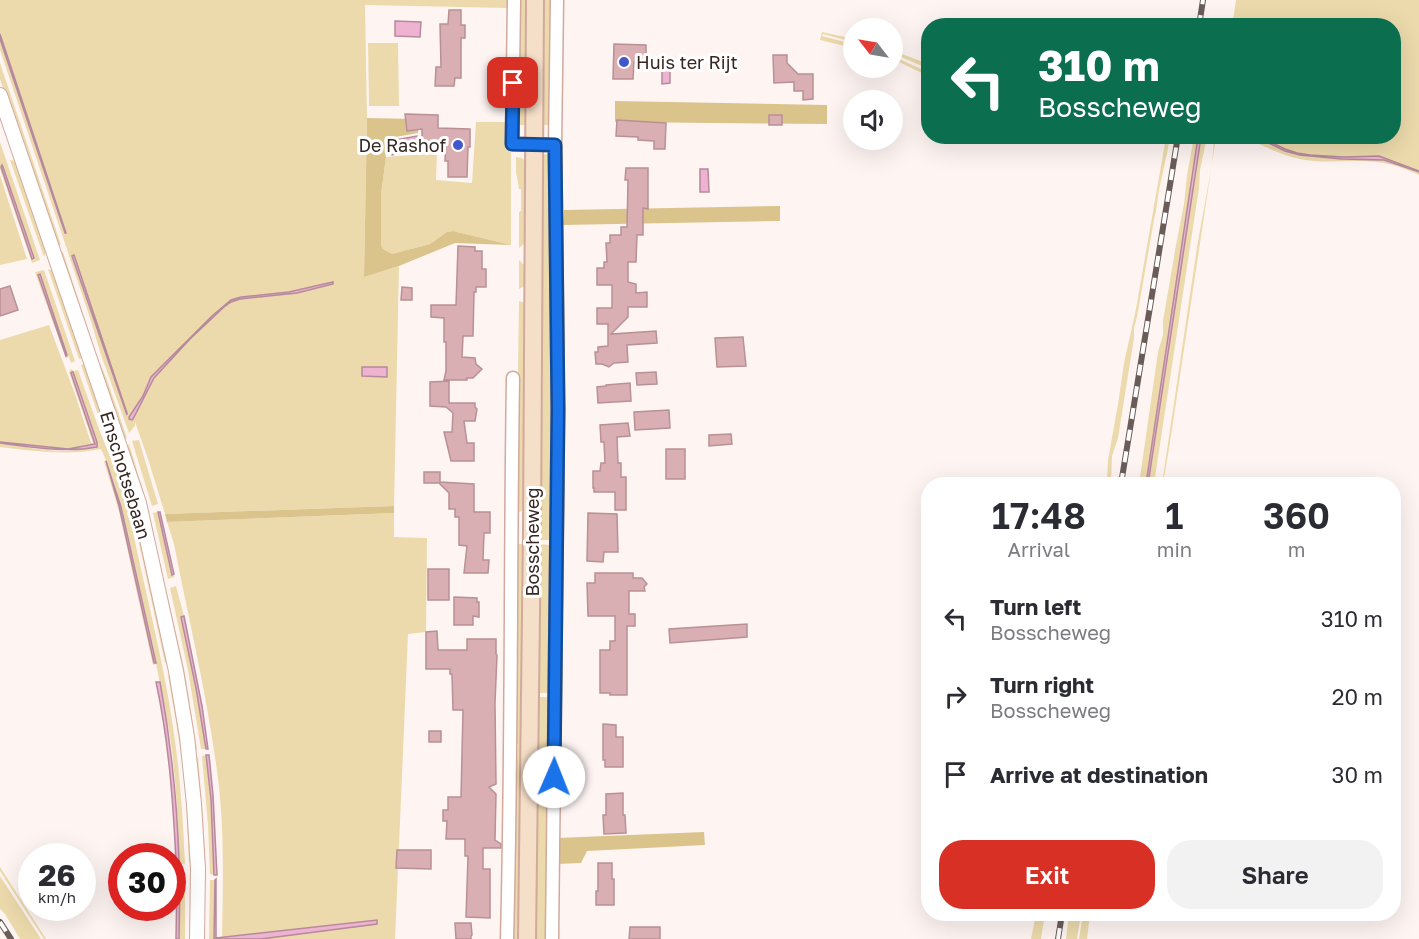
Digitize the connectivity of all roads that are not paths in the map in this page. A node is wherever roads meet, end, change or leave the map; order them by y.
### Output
1 (514, 0) edge
2 (535, 0) edge
3 (557, 0) edge
4 (0, 95) edge
5 (533, 145) junction
6 (555, 145) junction
7 (513, 378) dead end
8 (511, 524) junction
9 (532, 525) junction
10 (197, 939) edge
11 (507, 939) edge
12 (527, 939) edge
13 (552, 939) edge

1 - 5 street
2 - 5 main road, Bosscheweg
3 - 6 street, Bosscheweg
4 - 10 street, Enschotsebaan
5 - 6 street
5 - 9 main road, Bosscheweg
6 - 13 street, Bosscheweg
7 - 8 street, Bosscheweg
8 - 9 street
8 - 11 street, Bosscheweg
9 - 12 main road, Bosscheweg

